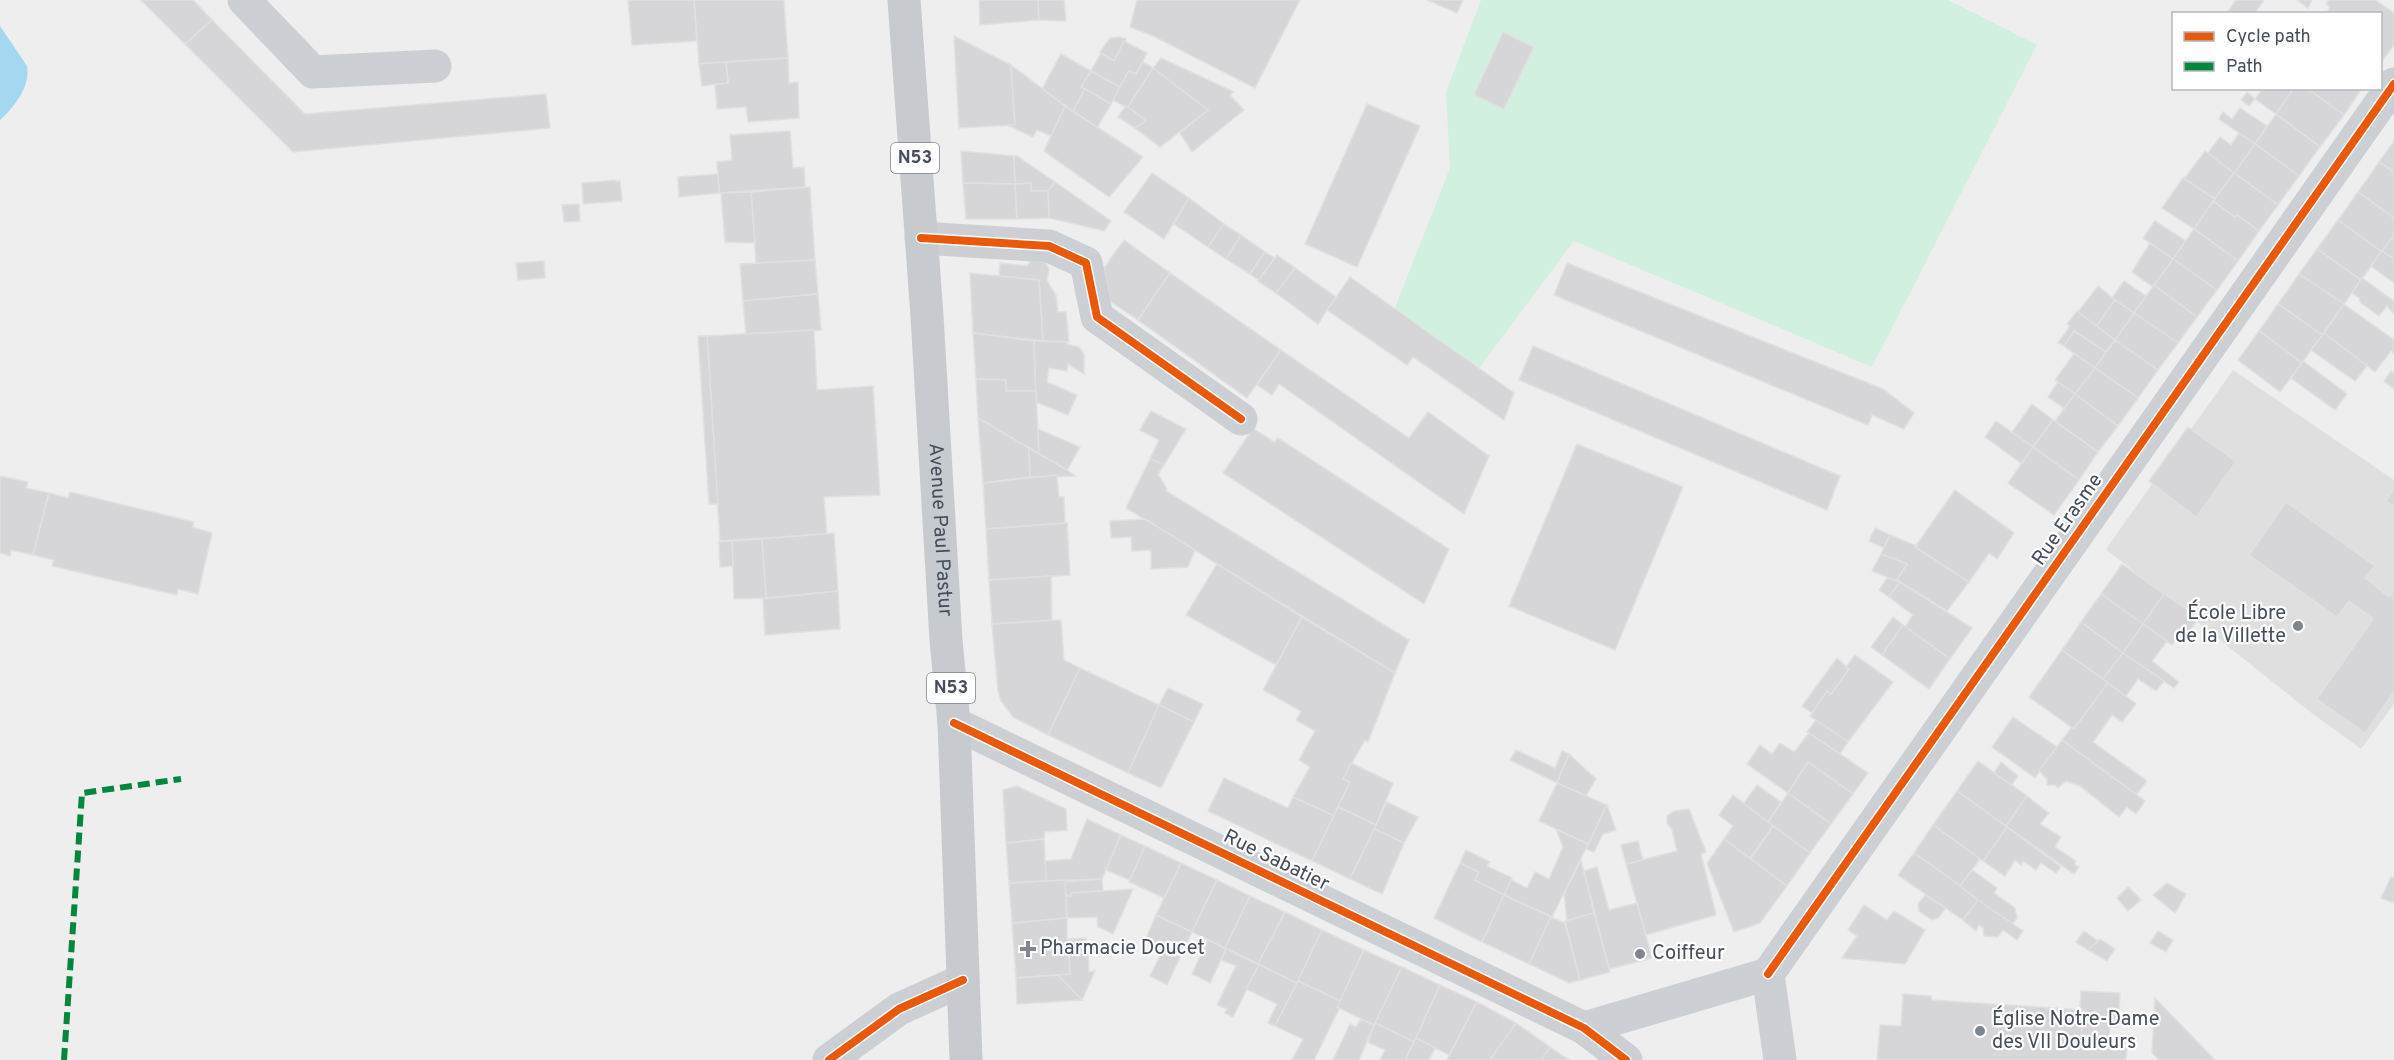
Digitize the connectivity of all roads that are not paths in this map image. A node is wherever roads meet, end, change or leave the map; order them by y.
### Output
1 (904, 0) edge
2 (248, 2) edge
3 (435, 66) dead end
4 (2394, 84) edge
5 (921, 238) junction
6 (1241, 419) dead end
7 (954, 723) junction
8 (1768, 974) junction
9 (963, 980) junction
10 (1584, 1028) junction
11 (829, 1060) edge
12 (966, 1060) edge
13 (1626, 1060) edge
14 (1780, 1060) edge

1 - 5 main road, Avenue Paul Pastur / N53
2 - 3 street
4 - 8 street, Rue Erasme
5 - 6 street
5 - 7 main road, Avenue Paul Pastur / N53
7 - 9 main road, Avenue Paul Pastur / N53
7 - 10 street, Rue Sabatier
8 - 10 street
8 - 14 street
9 - 11 street
9 - 12 main road, Avenue Paul Pastur / N53
10 - 13 street, Rue Sabatier

